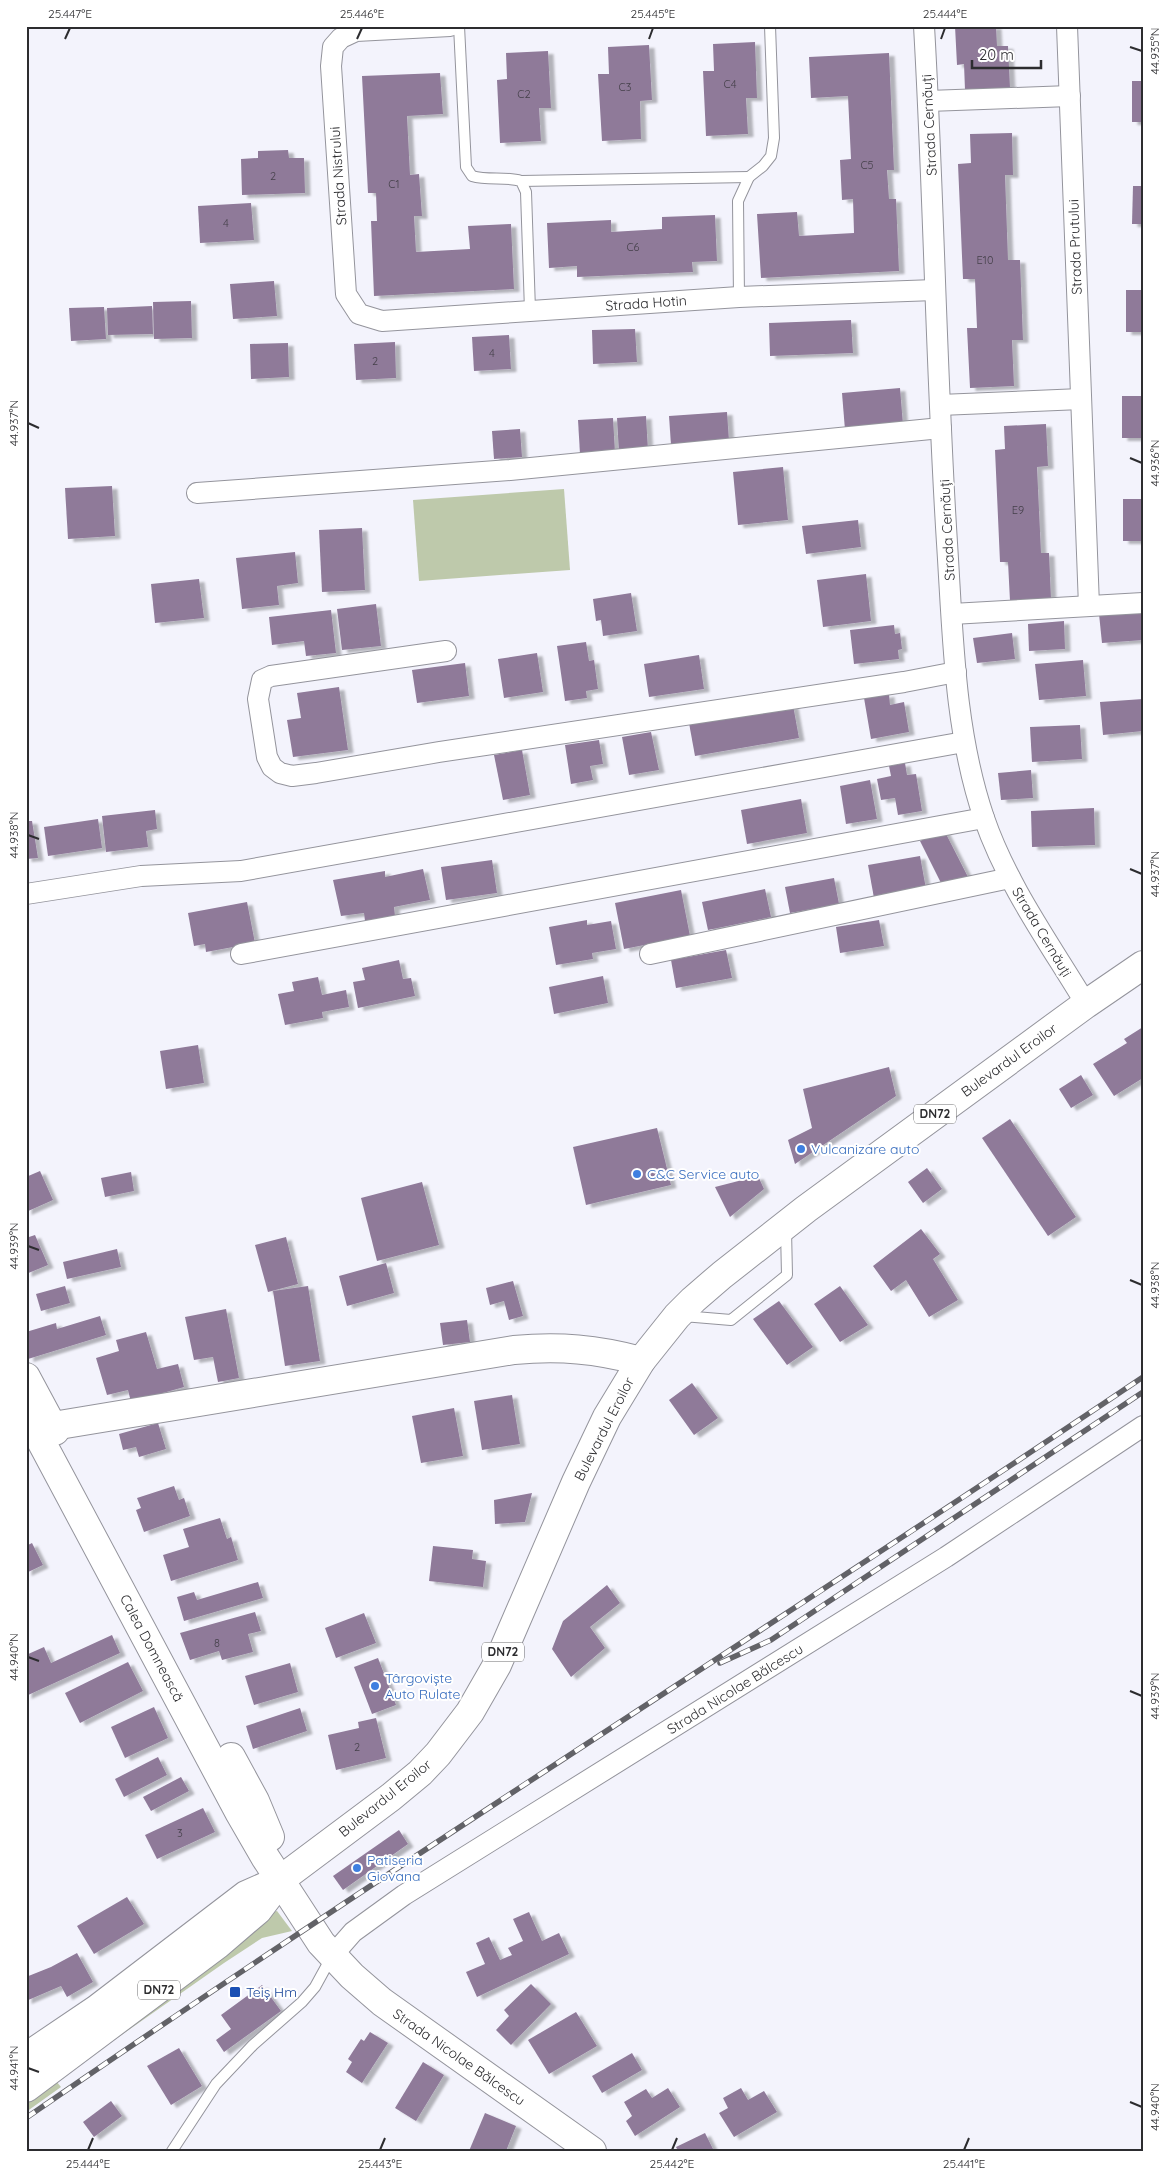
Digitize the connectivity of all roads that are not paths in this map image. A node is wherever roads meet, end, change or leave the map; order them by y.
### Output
1 (450, 26) edge
2 (458, 26) edge
3 (770, 26) edge
4 (924, 26) edge
5 (1067, 26) edge
6 (1070, 96) junction
7 (928, 100) junction
8 (749, 177) junction
9 (521, 182) junction
10 (935, 290) junction
11 (739, 297) junction
12 (530, 310) junction
13 (359, 314) joint
14 (1081, 399) junction
15 (940, 405) junction
16 (941, 428) junction
17 (197, 493) dead end
18 (1143, 603) edge
19 (1088, 606) junction
20 (952, 614) junction
21 (446, 651) dead end
22 (956, 672) junction
23 (964, 742) junction
24 (984, 818) junction
25 (1010, 878) junction
26 (26, 894) edge
27 (241, 954) dead end
28 (650, 954) dead end
29 (1143, 965) edge
30 (1086, 1004) junction
31 (786, 1224) junction
32 (677, 1316) junction
33 (641, 1361) junction
34 (26, 1377) edge
35 (38, 1423) edge
36 (1143, 1426) edge
37 (280, 1880) junction
38 (332, 1956) junction
39 (26, 2056) edge
40 (26, 2088) edge
41 (172, 2151) edge
42 (592, 2151) edge

1 - 13 street, Strada Nistrului
2 - 9 lane
3 - 8 lane
4 - 7 street, Strada Cernăuți
5 - 6 street, Strada Prutului
6 - 7 street
6 - 14 street, Strada Prutului
7 - 10 street, Strada Cernăuți
8 - 9 lane
8 - 11 lane
9 - 12 lane
10 - 11 street, Strada Hotin
10 - 15 street, Strada Cernăuți
11 - 12 street, Strada Hotin
12 - 13 street, Strada Hotin
14 - 15 street
14 - 19 street, Strada Prutului
15 - 16 street, Strada Cernăuți
16 - 17 street
16 - 20 street, Strada Cernăuți
18 - 19 street
19 - 20 street
20 - 22 street, Strada Cernăuți
21 - 22 street
22 - 23 street, Strada Cernăuți
23 - 24 street, Strada Cernăuți
23 - 26 street
24 - 25 street, Strada Cernăuți
24 - 27 street
25 - 28 street
25 - 30 street, Strada Cernăuți
29 - 30 main road, Bulevardul Eroilor / DN72
30 - 31 main road, Bulevardul Eroilor / DN72
31 - 32 main road, Bulevardul Eroilor / DN72
31 - 32 lane
32 - 33 main road, Bulevardul Eroilor / DN72
33 - 35 main road
33 - 37 main road, Bulevardul Eroilor / DN72
34 - 35 main road, Calea Domnească
35 - 37 main road, Calea Domnească
35 - 37 main road, Calea Domnească
36 - 38 street, Strada Nicolae Bălcescu
37 - 38 main road, Strada Nicolae Bălcescu
37 - 39 main road, Bulevardul Eroilor / DN72
37 - 40 main road, Bulevardul Eroilor / DN72
38 - 41 lane
38 - 42 main road, Strada Nicolae Bălcescu

